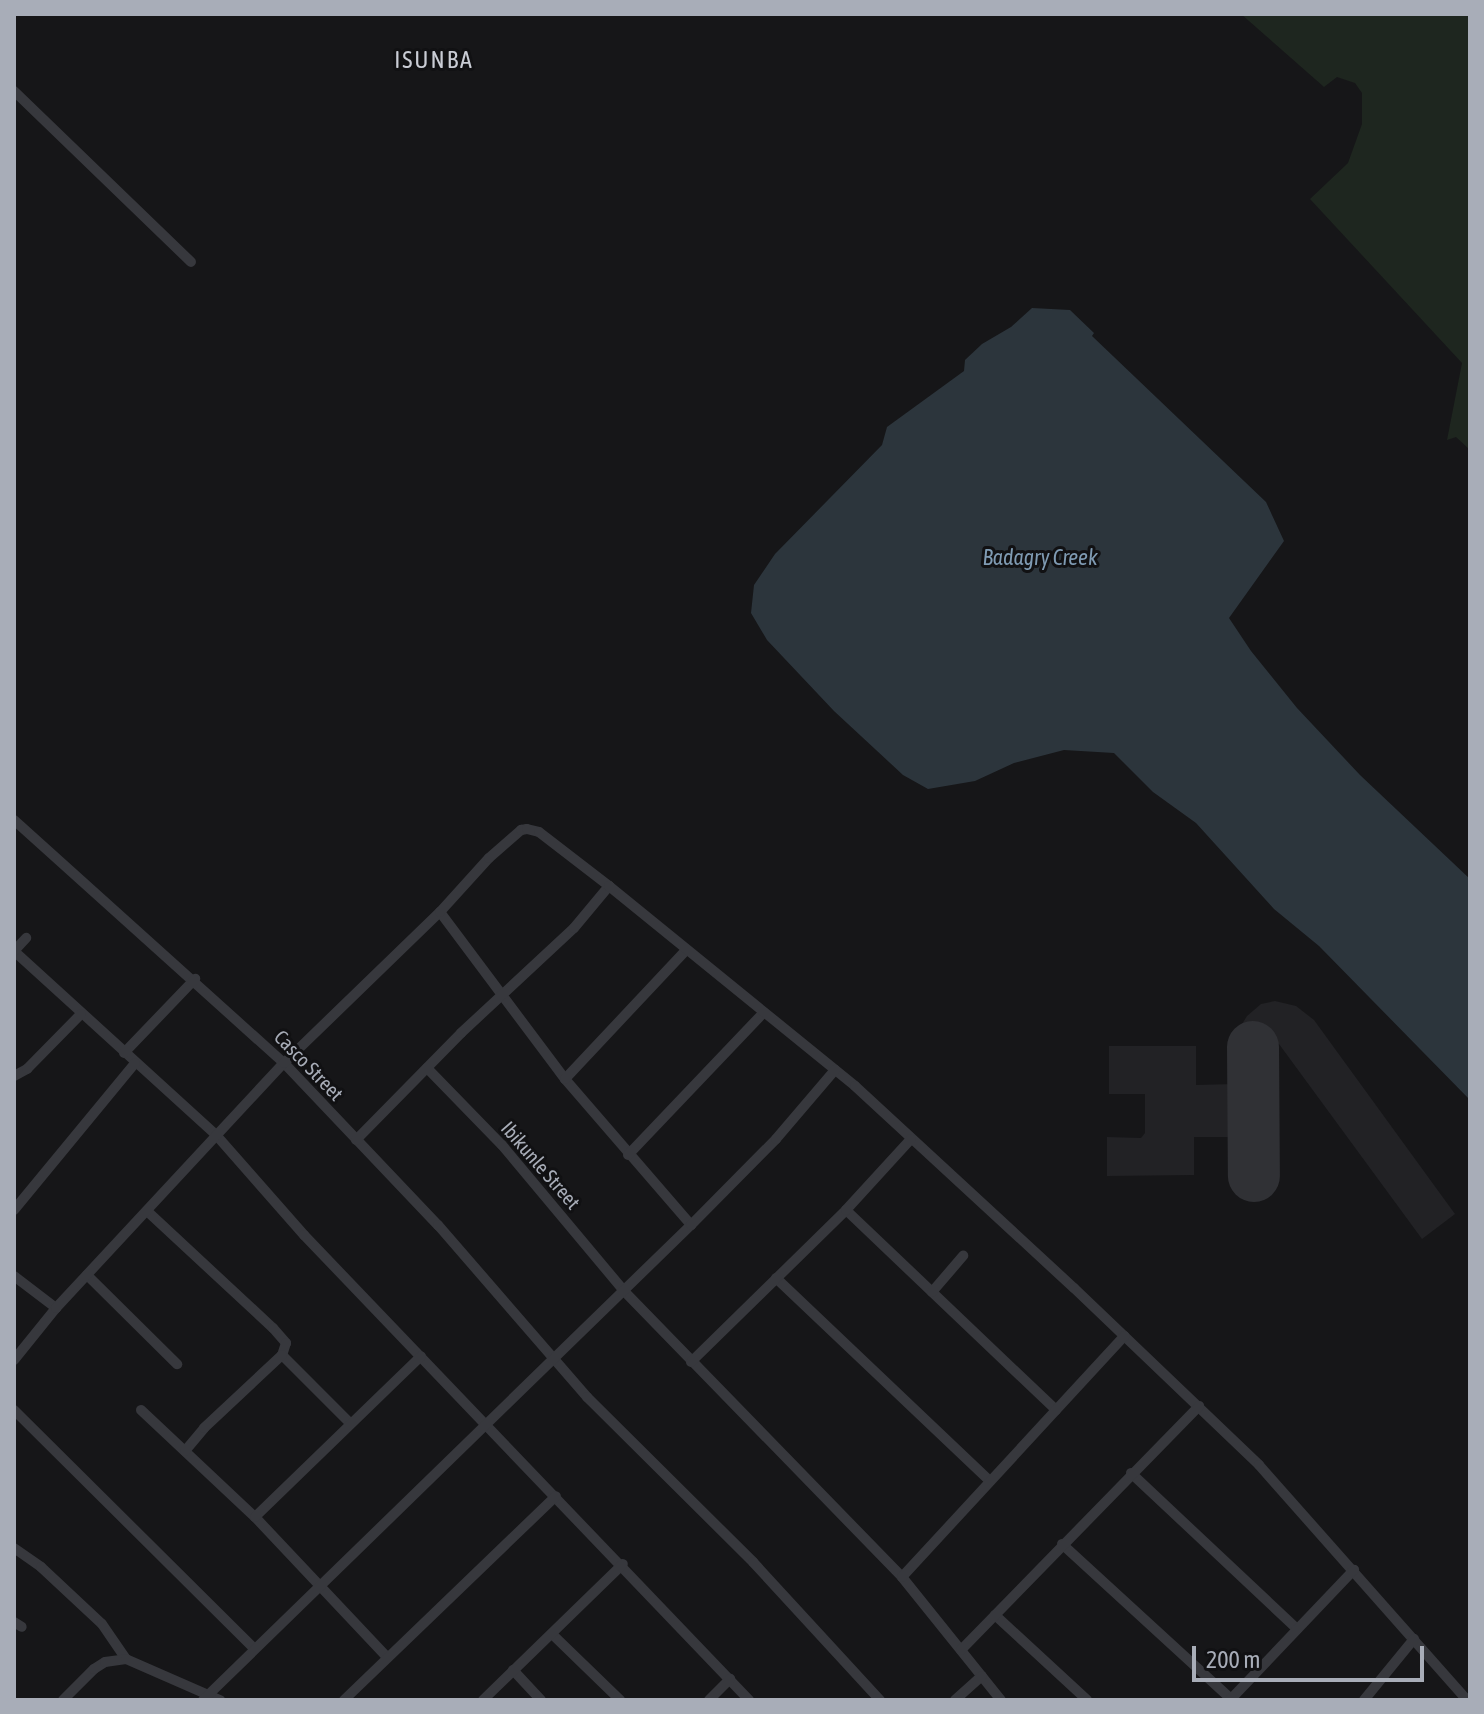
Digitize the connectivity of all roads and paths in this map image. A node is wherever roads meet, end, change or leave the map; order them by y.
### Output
1 (14, 91) edge
2 (191, 262) dead end
3 (14, 820) edge
4 (609, 886) junction
5 (440, 912) junction
6 (26, 938) dead end
7 (686, 950) junction
8 (14, 951) edge
9 (195, 979) junction
10 (502, 994) junction
11 (764, 1012) junction
12 (81, 1014) junction
13 (124, 1053) junction
14 (135, 1063) junction
15 (284, 1063) junction
16 (427, 1068) junction
17 (835, 1070) junction
18 (14, 1076) edge
19 (565, 1079) junction
20 (217, 1136) junction
21 (911, 1139) junction
22 (356, 1140) junction
23 (628, 1155) junction
24 (14, 1210) edge
25 (846, 1210) junction
26 (147, 1211) junction
27 (691, 1225) junction
28 (963, 1256) dead end
29 (87, 1275) junction
30 (14, 1276) edge
31 (776, 1278) junction
32 (624, 1291) junction
33 (932, 1292) junction
34 (56, 1308) junction
35 (1124, 1336) junction
36 (282, 1355) junction
37 (421, 1356) junction
38 (553, 1359) junction
39 (14, 1360) edge
40 (691, 1362) junction
41 (177, 1364) dead end
42 (1199, 1406) junction
43 (14, 1410) edge
44 (141, 1410) dead end
45 (1056, 1410) junction
46 (349, 1422) junction
47 (487, 1425) junction
48 (185, 1451) junction
49 (1131, 1473) junction
50 (990, 1481) junction
51 (556, 1496) junction
52 (255, 1517) junction
53 (1062, 1544) junction
54 (14, 1548) edge
55 (623, 1564) junction
56 (1354, 1570) junction
57 (902, 1577) junction
58 (319, 1587) junction
59 (995, 1615) junction
60 (1297, 1629) junction
61 (552, 1634) junction
62 (1414, 1639) junction
63 (255, 1649) junction
64 (961, 1650) junction
65 (387, 1657) junction
66 (126, 1659) junction
67 (513, 1670) junction
68 (982, 1676) junction
69 (730, 1679) junction
70 (206, 1698) edge
71 (63, 1700) edge
72 (220, 1700) edge
73 (344, 1700) edge
74 (483, 1700) edge
75 (541, 1700) edge
76 (620, 1700) edge
77 (709, 1700) edge
78 (749, 1700) edge
79 (880, 1700) edge
80 (955, 1700) edge
81 (1001, 1700) edge
82 (1087, 1700) edge
83 (1231, 1700) edge
84 (1364, 1700) edge
85 (1467, 1700) edge

1 - 2 street
3 - 9 street, Casco Street
4 - 5 street
4 - 7 street
4 - 10 street
5 - 10 street
5 - 15 street
6 - 8 street
7 - 11 street
7 - 19 street
8 - 12 street
9 - 13 street
9 - 15 street, Casco Street
10 - 16 street
10 - 19 street
11 - 17 street
11 - 23 street
12 - 13 street
12 - 18 street
13 - 14 street
14 - 20 street
14 - 24 street
15 - 20 street
15 - 22 street, Casco Street
16 - 22 street
16 - 32 street, Ibikunle Street
17 - 21 street
17 - 27 street
19 - 23 street
20 - 26 street
20 - 37 street
21 - 25 street
21 - 35 street
22 - 38 street, Casco Street
23 - 27 street
25 - 31 street
25 - 33 street
26 - 29 street
26 - 36 street
27 - 32 street
28 - 33 street
29 - 34 street
29 - 41 street
30 - 34 street
31 - 40 street
31 - 50 street
32 - 38 street
32 - 40 street, Ibikunle Street
33 - 45 street
34 - 39 street
35 - 42 street
35 - 45 street
36 - 46 street
36 - 48 street
37 - 46 street
37 - 47 street
38 - 47 street
38 - 79 street, Casco Street
40 - 57 street, Ibikunle Street
42 - 49 street
42 - 56 street
43 - 63 street
44 - 48 street
45 - 50 street
46 - 52 street
47 - 51 street
47 - 58 street
48 - 52 street
49 - 53 street
49 - 60 street
50 - 57 street
51 - 55 street
51 - 65 street
52 - 58 street
53 - 59 street
53 - 83 street
54 - 66 street
55 - 61 street
55 - 69 street
56 - 60 street
56 - 62 street
57 - 64 street, Ibikunle Street
58 - 63 street
58 - 65 street
59 - 64 street
59 - 82 street
60 - 83 street
61 - 67 street
61 - 76 street
62 - 84 street
62 - 85 street
63 - 70 street
64 - 68 street, Ibikunle Street
65 - 73 street
66 - 70 street
66 - 71 street
67 - 74 street
67 - 75 street
68 - 80 street
68 - 81 street, Ibikunle Street
69 - 77 street
69 - 78 street
70 - 72 street

